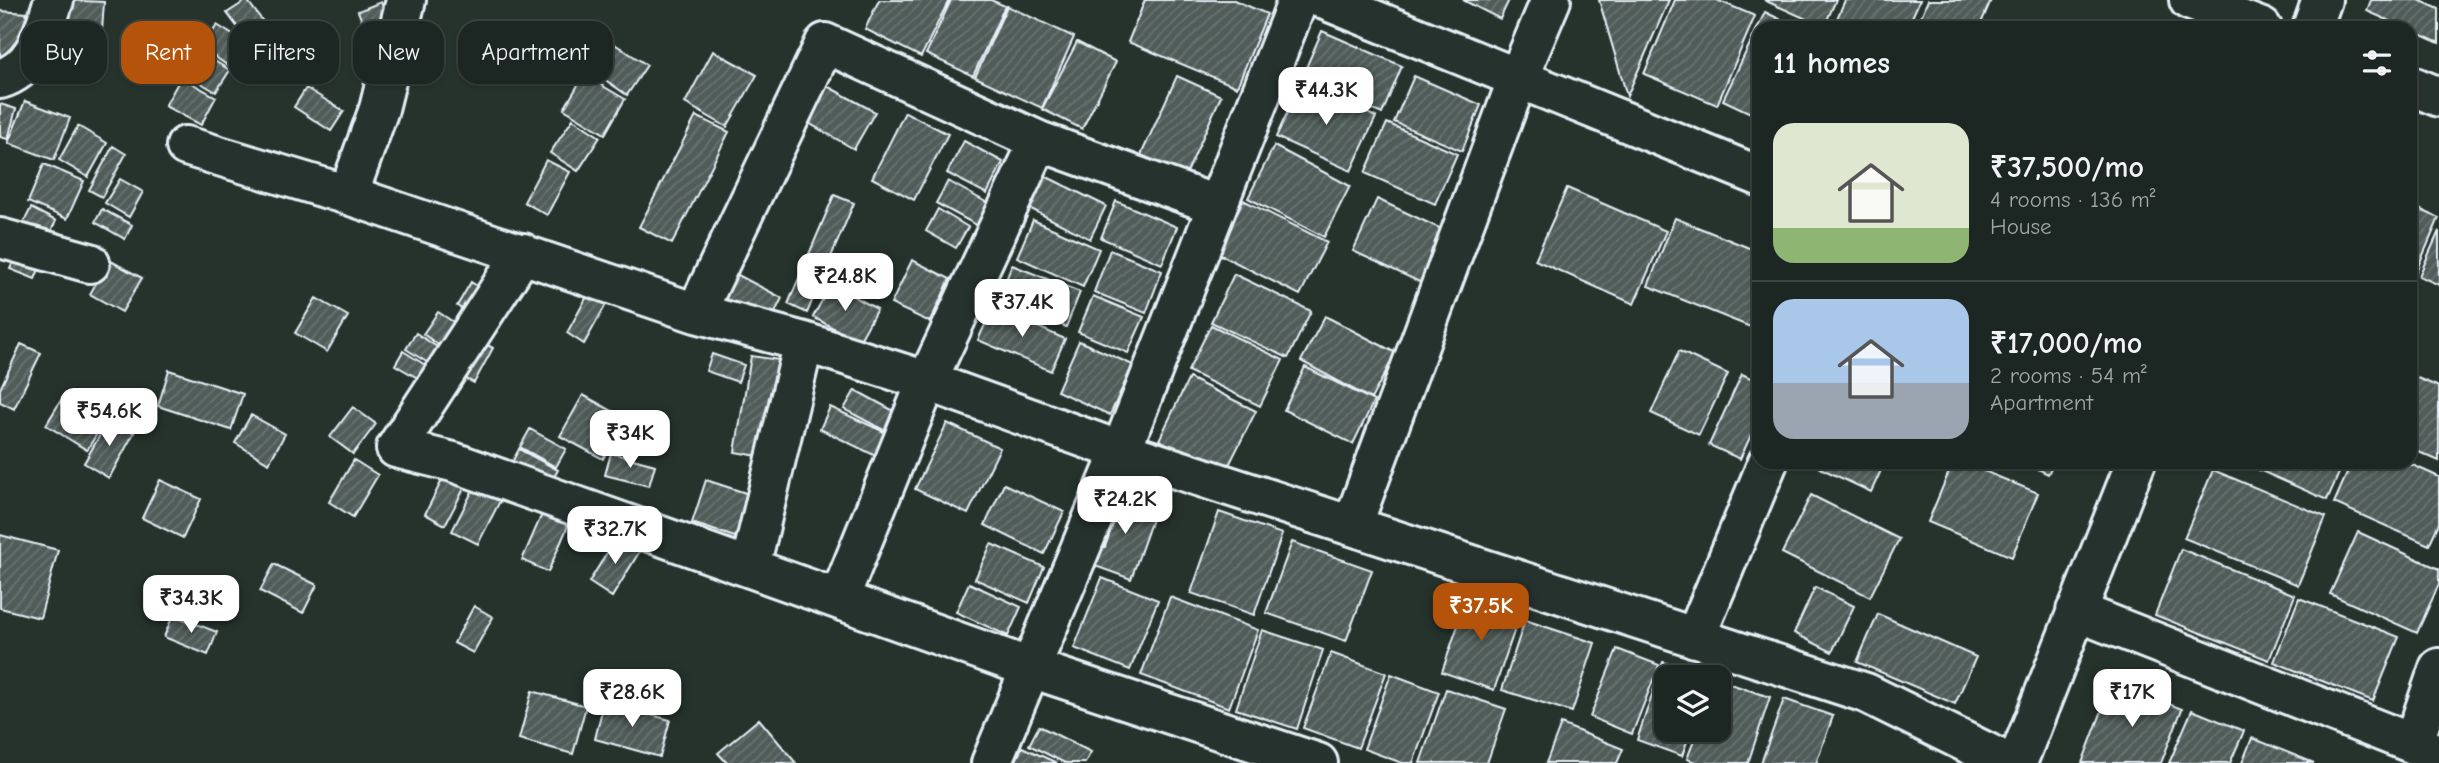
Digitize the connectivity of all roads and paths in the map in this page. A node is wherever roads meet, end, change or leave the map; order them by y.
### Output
1 (54, 0) edge
2 (406, 0) edge
3 (1298, 0) edge
4 (1325, 0) edge
5 (1551, 0) edge
6 (2189, 0) edge
7 (2322, 0) edge
8 (2244, 21) edge
9 (2314, 21) edge
10 (1518, 78) junction
11 (0, 79) edge
12 (2417, 88) edge
13 (2439, 97) edge
14 (1039, 141) junction
15 (186, 146) dead end
16 (1752, 173) edge
17 (348, 195) junction
18 (1216, 205) junction
19 (0, 238) edge
20 (523, 253) junction
21 (90, 263) dead end
22 (696, 313) junction
23 (804, 342) junction
24 (927, 381) junction
25 (1121, 451) junction
26 (1765, 469) edge
27 (2133, 469) edge
28 (1352, 526) junction
29 (750, 567) junction
30 (839, 599) junction
31 (2076, 611) junction
32 (1695, 638) junction
33 (1031, 668) junction
34 (2439, 668) edge
35 (2426, 749) edge
36 (991, 763) edge
37 (1318, 763) edge
38 (2008, 763) edge
39 (2017, 763) edge

1 - 11 street
2 - 17 street
3 - 18 street
4 - 10 street
5 - 10 street
6 - 8 street
7 - 9 street
10 - 16 street
10 - 28 street
12 - 13 street
14 - 18 street
14 - 22 street
14 - 24 street
15 - 17 street
17 - 20 street
18 - 25 street
19 - 21 street
20 - 22 street
20 - 29 street
22 - 23 street
23 - 24 street
23 - 29 street
24 - 25 street
24 - 30 street
25 - 28 street
25 - 33 street
26 - 32 street
27 - 31 street
28 - 32 street
29 - 30 street
30 - 33 street
31 - 35 street
31 - 39 street
32 - 38 street
33 - 36 street
33 - 37 street
34 - 35 street

